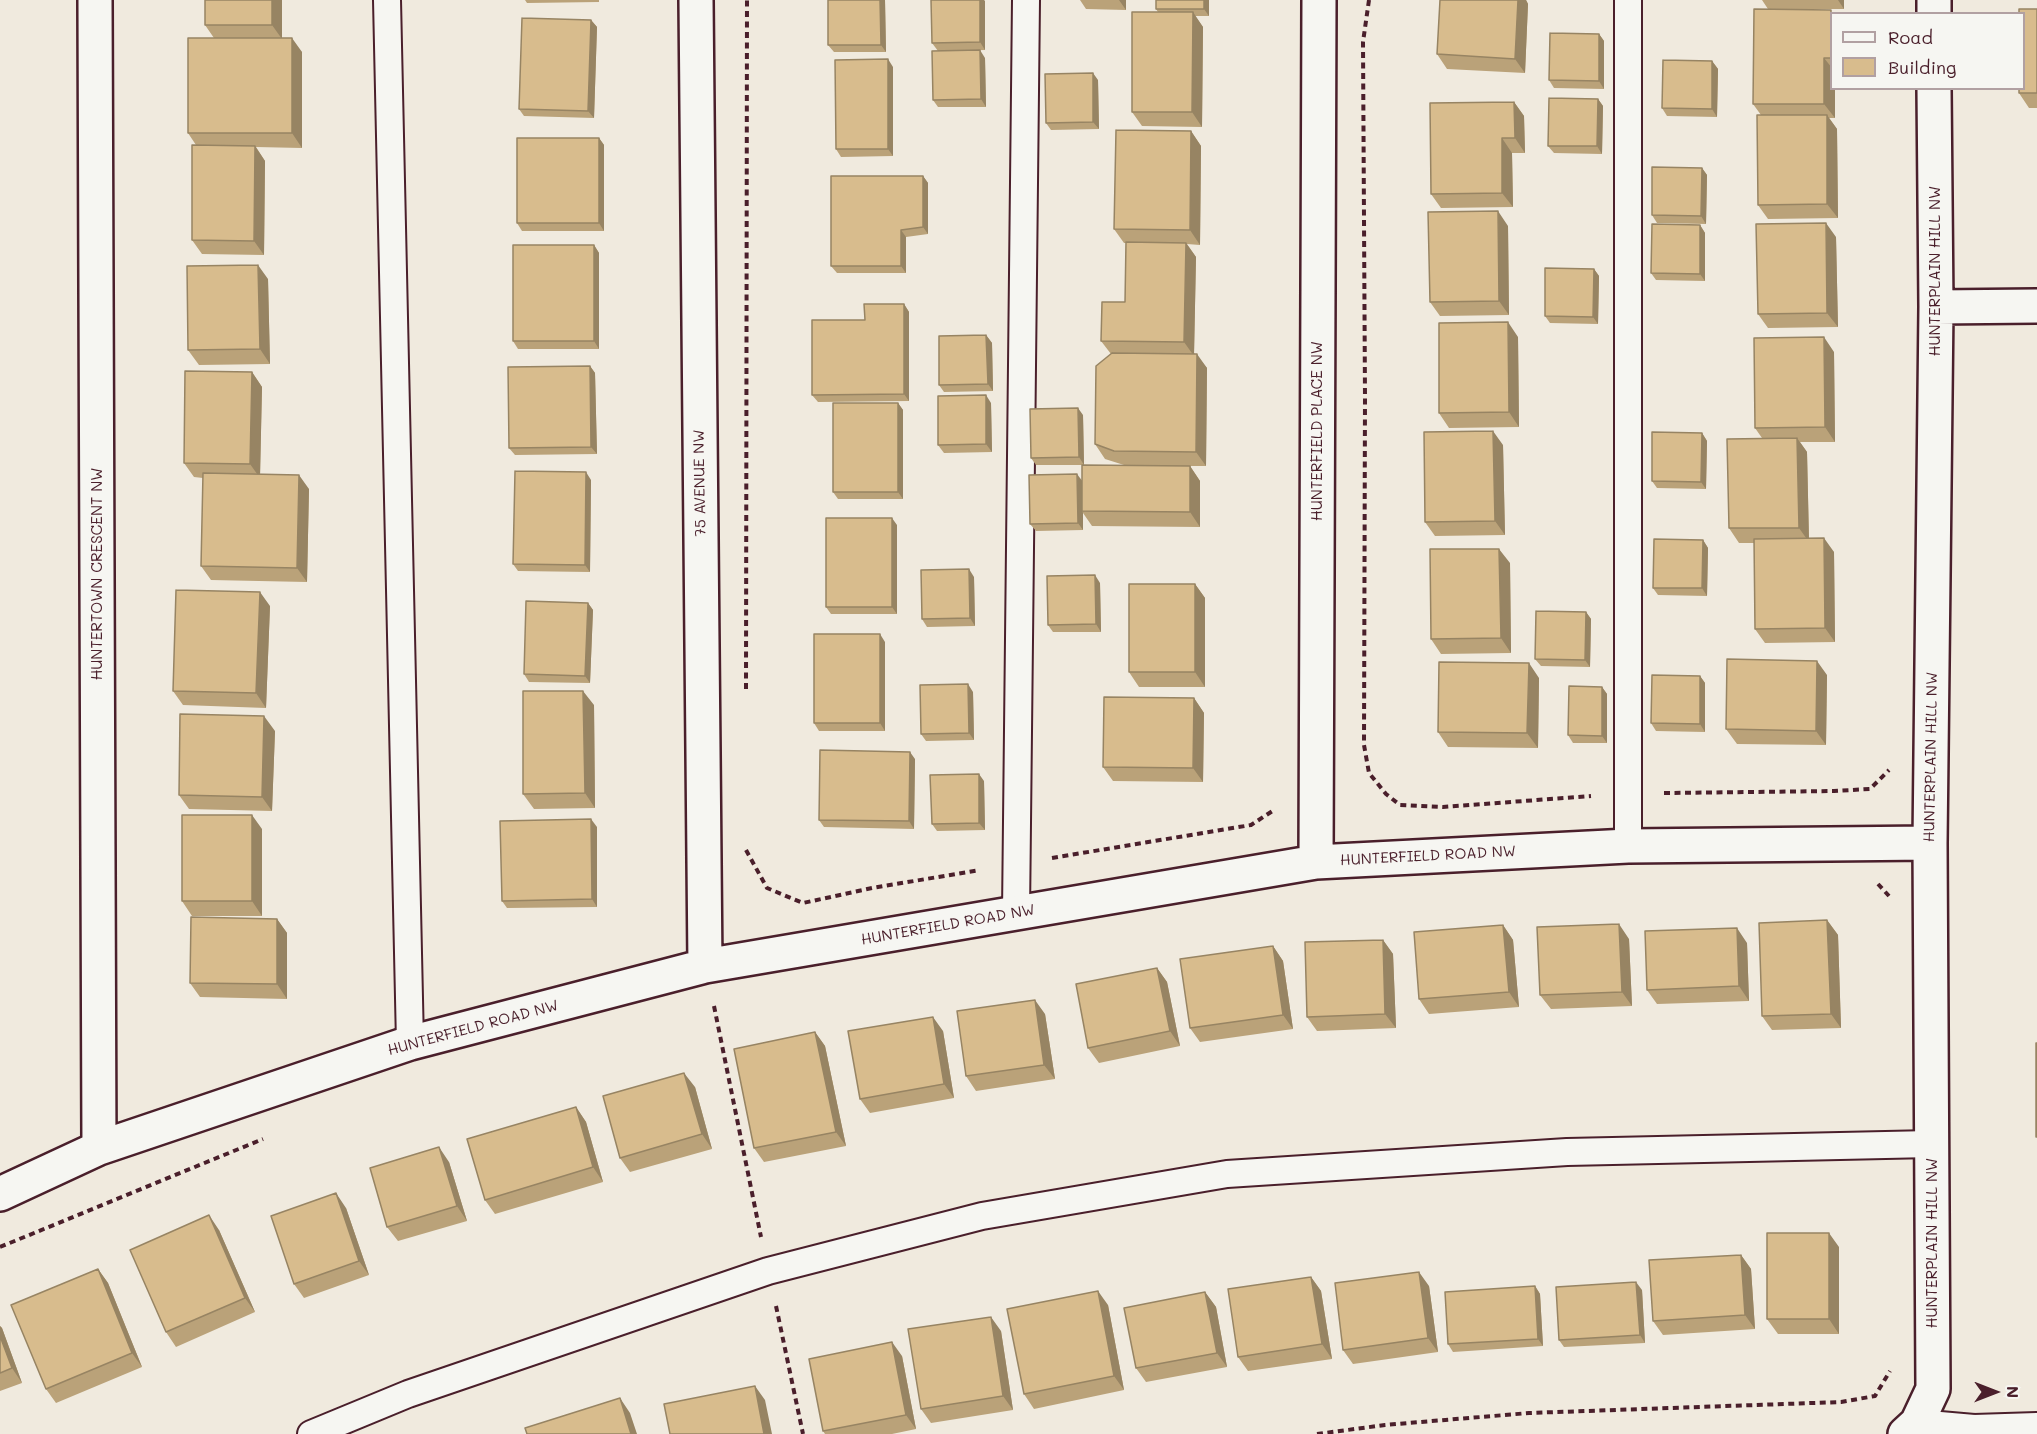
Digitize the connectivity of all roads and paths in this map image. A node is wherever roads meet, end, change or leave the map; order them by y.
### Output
1 (95, 0) edge
2 (387, 0) edge
3 (696, 0) edge
4 (1026, 0) edge
5 (1319, 0) edge
6 (1369, 0) edge
7 (1628, 0) edge
8 (1935, 90) edge
9 (2037, 306) edge
10 (1936, 307) junction
11 (1893, 767) dead end
12 (1628, 793) junction
13 (1930, 843) junction
14 (1628, 846) junction
15 (1316, 862) junction
16 (1872, 877) dead end
17 (1892, 899) dead end
18 (1016, 913) junction
19 (705, 966) junction
20 (411, 1043) junction
21 (266, 1137) dead end
22 (1931, 1144) junction
23 (99, 1148) junction
24 (0, 1194) edge
25 (0, 1247) edge
26 (768, 1271) junction
27 (1892, 1364) dead end
28 (2037, 1426) edge
29 (1911, 1428) edge
30 (311, 1434) edge
31 (803, 1434) edge
32 (1317, 1434) edge

1 - 23 street, HUNTERTOWN CRESCENT NW
2 - 20 lane
3 - 19 street, 75 AVENUE NW
4 - 18 lane
5 - 15 street, HUNTERFIELD PLACE NW
6 - 12 path
7 - 12 lane
8 - 10 street, HUNTERPLAIN HILL NW
9 - 10 street
10 - 13 street, HUNTERPLAIN HILL NW
11 - 12 path
12 - 14 lane
13 - 14 street, HUNTERFIELD ROAD NW
13 - 22 street, HUNTERPLAIN HILL NW
14 - 15 street, HUNTERFIELD ROAD NW
15 - 18 street, HUNTERFIELD ROAD NW
16 - 17 path
18 - 19 street, HUNTERFIELD ROAD NW
19 - 20 street, HUNTERFIELD ROAD NW
19 - 26 path
20 - 23 street, HUNTERFIELD ROAD NW
21 - 25 path
22 - 26 lane
22 - 29 street, HUNTERPLAIN HILL NW
23 - 24 street, HUNTERFIELD ROAD NW
26 - 30 lane
26 - 31 path
27 - 32 path
28 - 29 lane

